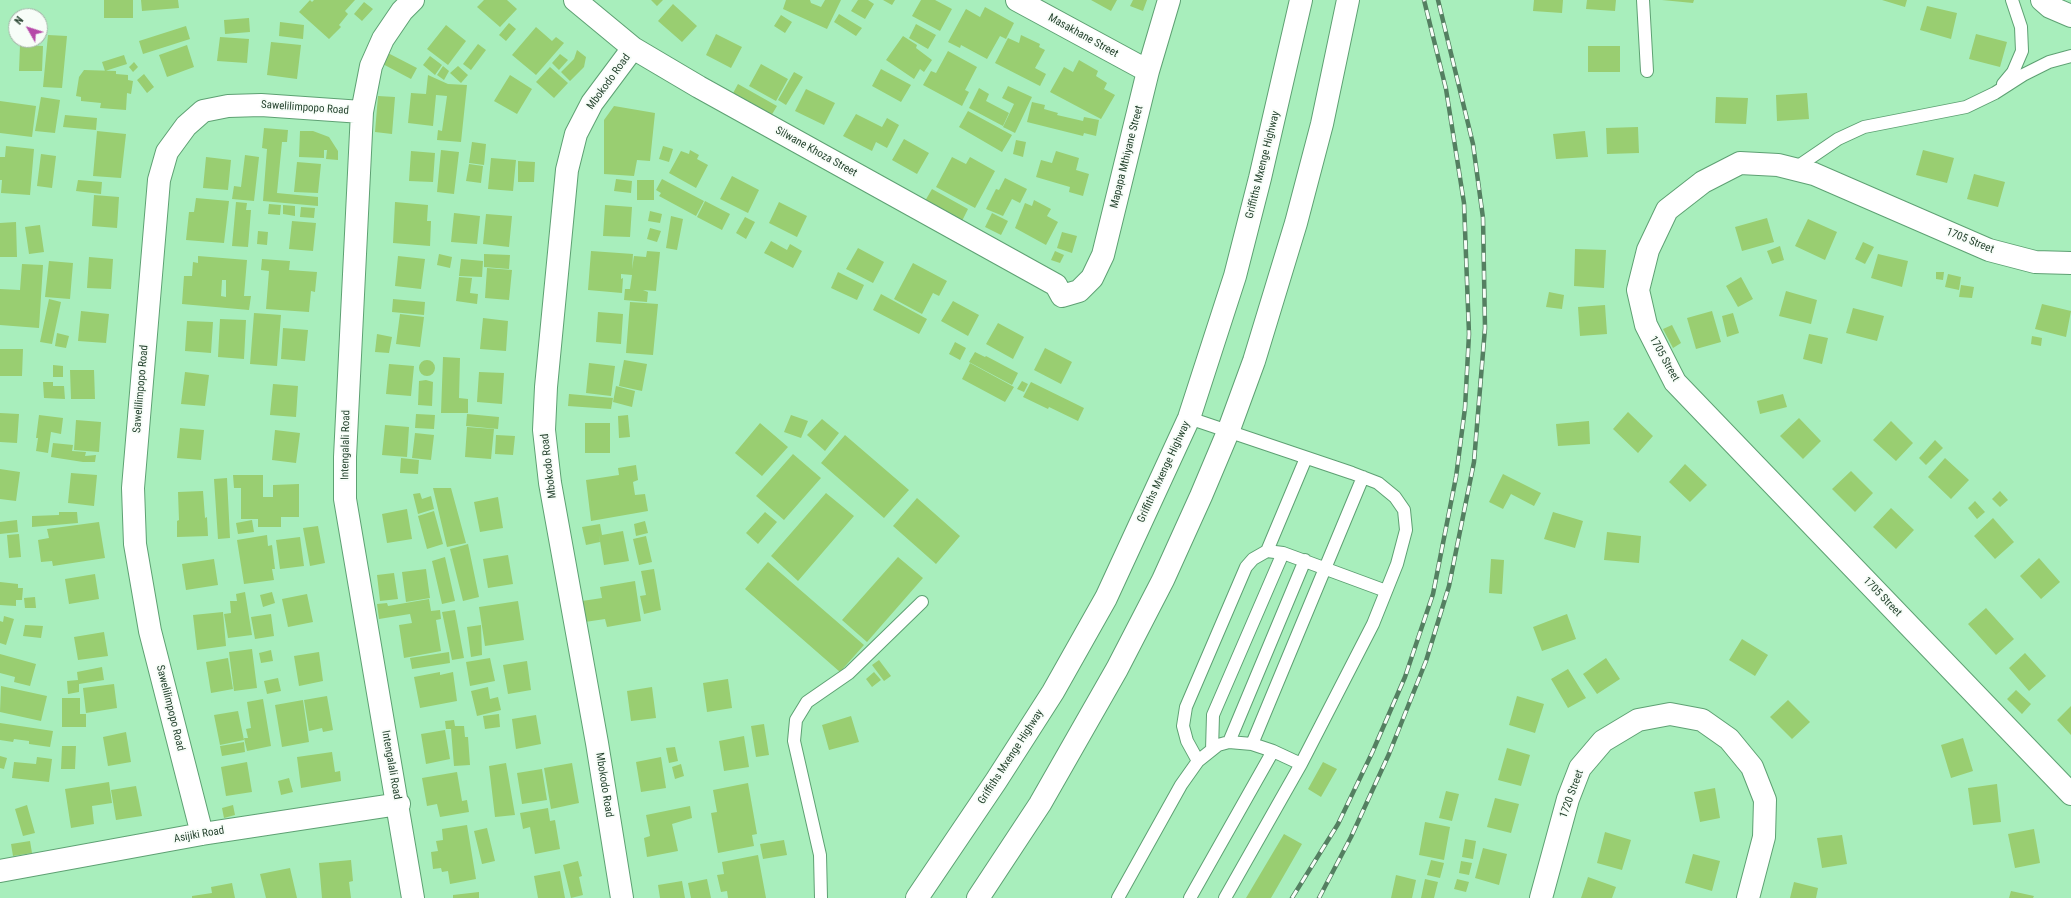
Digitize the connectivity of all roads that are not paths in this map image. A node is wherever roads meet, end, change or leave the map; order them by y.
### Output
1 (413, 0) edge
2 (575, 0) edge
3 (1017, 0) edge
4 (1170, 0) edge
5 (1301, 0) edge
6 (1348, 0) edge
7 (1642, 0) edge
8 (2012, 0) edge
9 (2042, 0) edge
10 (2071, 16) edge
11 (633, 48) junction
12 (2071, 56) edge
13 (1148, 71) junction
14 (1646, 71) dead end
15 (1995, 94) junction
16 (362, 112) junction
17 (1794, 169) junction
18 (2071, 263) edge
19 (1062, 296) joint
20 (1189, 418) junction
21 (1228, 432) junction
22 (1306, 458) junction
23 (1363, 477) junction
24 (1267, 550) junction
25 (1283, 552) junction
26 (1305, 560) junction
27 (1326, 567) junction
28 (1386, 591) junction
29 (922, 602) dead end
30 (1229, 742) junction
31 (1252, 744) junction
32 (1212, 750) junction
33 (1273, 751) junction
34 (1198, 761) junction
35 (1301, 764) junction
36 (2071, 794) edge
37 (398, 804) junction
38 (202, 834) junction
39 (0, 871) edge
40 (413, 898) edge
41 (622, 898) edge
42 (821, 898) edge
43 (917, 898) edge
44 (978, 898) edge
45 (1118, 898) edge
46 (1190, 898) edge
47 (1225, 898) edge
48 (1541, 898) edge
49 (1748, 898) edge

1 - 16 street, Intengalali Road
2 - 11 street, Silwane Khoza Street
3 - 13 street, Masakhane Street
4 - 13 street, Mapapa Mthiyane Street
5 - 20 street, Griffiths Mxenge Highway
6 - 21 street
7 - 14 lane
8 - 15 lane
9 - 10 street
11 - 19 street, Silwane Khoza Street
11 - 41 street, Mbokodo Road
12 - 15 lane
13 - 19 street, Mapapa Mthiyane Street
15 - 17 lane
16 - 37 street, Intengalali Road
16 - 38 street, Sawelilimpopo Road
17 - 18 street, 1705 Street
17 - 36 street, 1705 Street
20 - 21 lane
20 - 43 street, Griffiths Mxenge Highway
21 - 22 lane
21 - 44 street
22 - 23 lane
22 - 24 lane
23 - 27 lane
23 - 28 lane
24 - 25 lane
24 - 34 lane
25 - 26 lane
25 - 32 lane
26 - 27 lane
26 - 30 lane
27 - 28 lane
27 - 31 lane
28 - 35 lane
29 - 42 lane
30 - 31 lane
30 - 32 lane
31 - 33 lane
32 - 34 lane
33 - 35 lane
33 - 46 lane
34 - 45 lane
35 - 47 lane
37 - 38 street, Asijiki Road
37 - 40 street, Intengalali Road
38 - 39 street, Asijiki Road
48 - 49 street, 1720 Street

